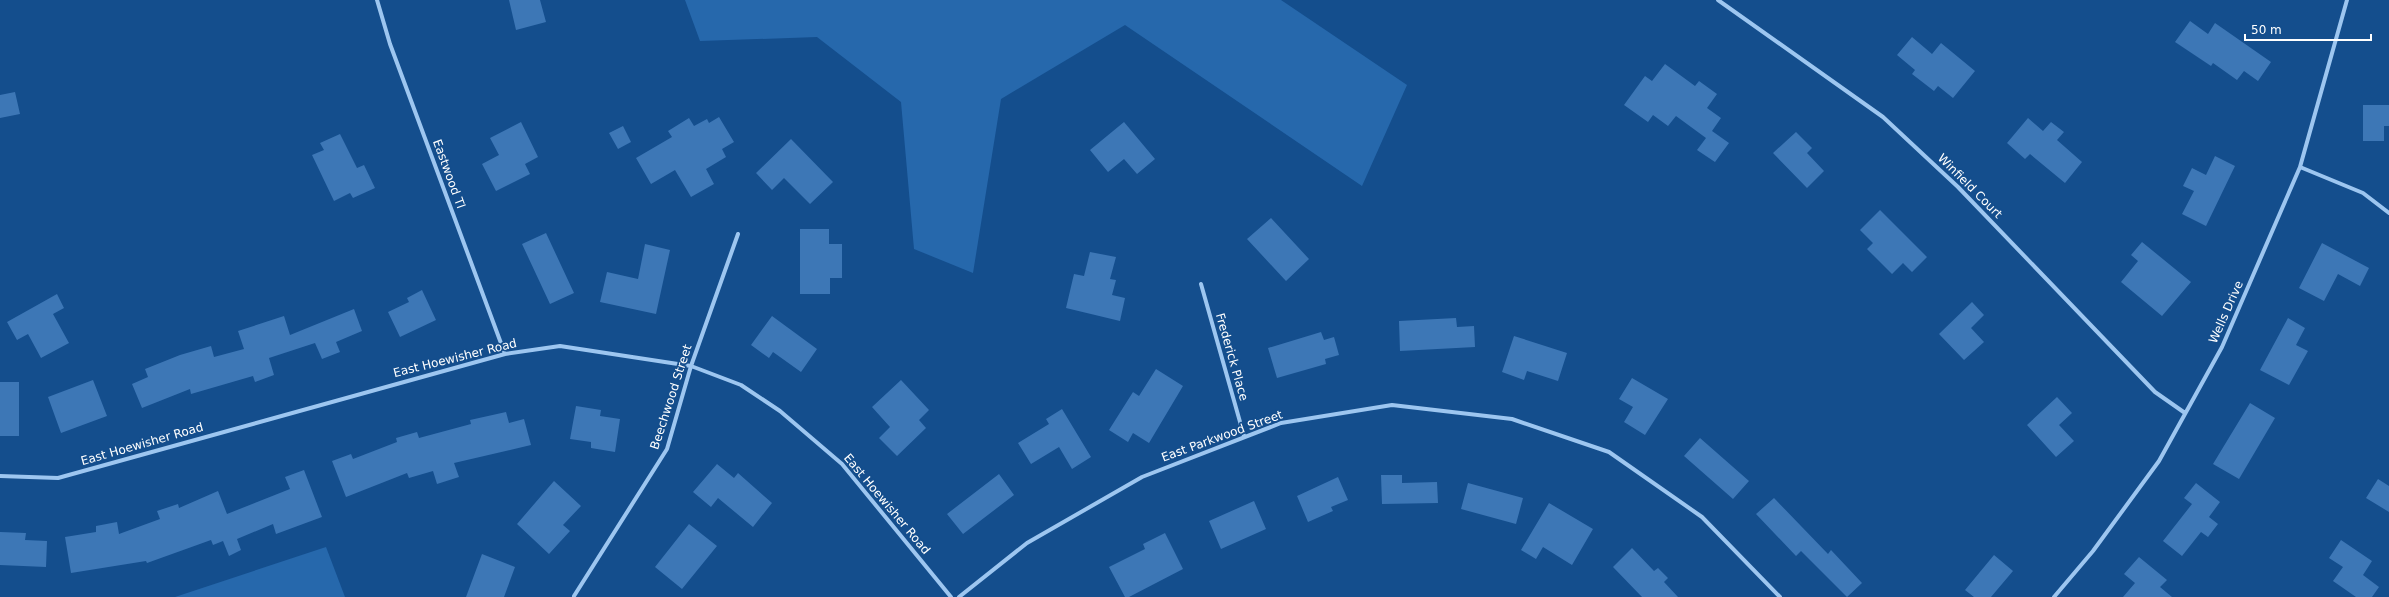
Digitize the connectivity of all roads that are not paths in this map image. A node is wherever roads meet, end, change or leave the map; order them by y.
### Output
1 (377, 0) edge
2 (1718, 0) edge
3 (2347, 0) edge
4 (2300, 167) junction
5 (2389, 213) edge
6 (738, 234) dead end
7 (1201, 284) dead end
8 (505, 354) junction
9 (691, 366) junction
10 (2185, 413) junction
11 (1244, 436) junction
12 (0, 476) edge
13 (574, 596) dead end
14 (951, 597) edge
15 (959, 597) edge
16 (1780, 597) edge
17 (2054, 597) edge

1 - 8 street, Eastwood Tl
2 - 10 street, Winfield Court
3 - 4 street, Wells Drive
4 - 5 street
4 - 10 street, Wells Drive
6 - 9 street, Beechwood Street
7 - 11 street, Frederick Place
8 - 9 street, East Hoewisher Road
8 - 12 street, East Hoewisher Road
9 - 13 street, Beechwood Street
9 - 14 street, East Hoewisher Road
10 - 17 street, Wells Drive
11 - 15 street, East Parkwood Street
11 - 16 street, East Parkwood Street

